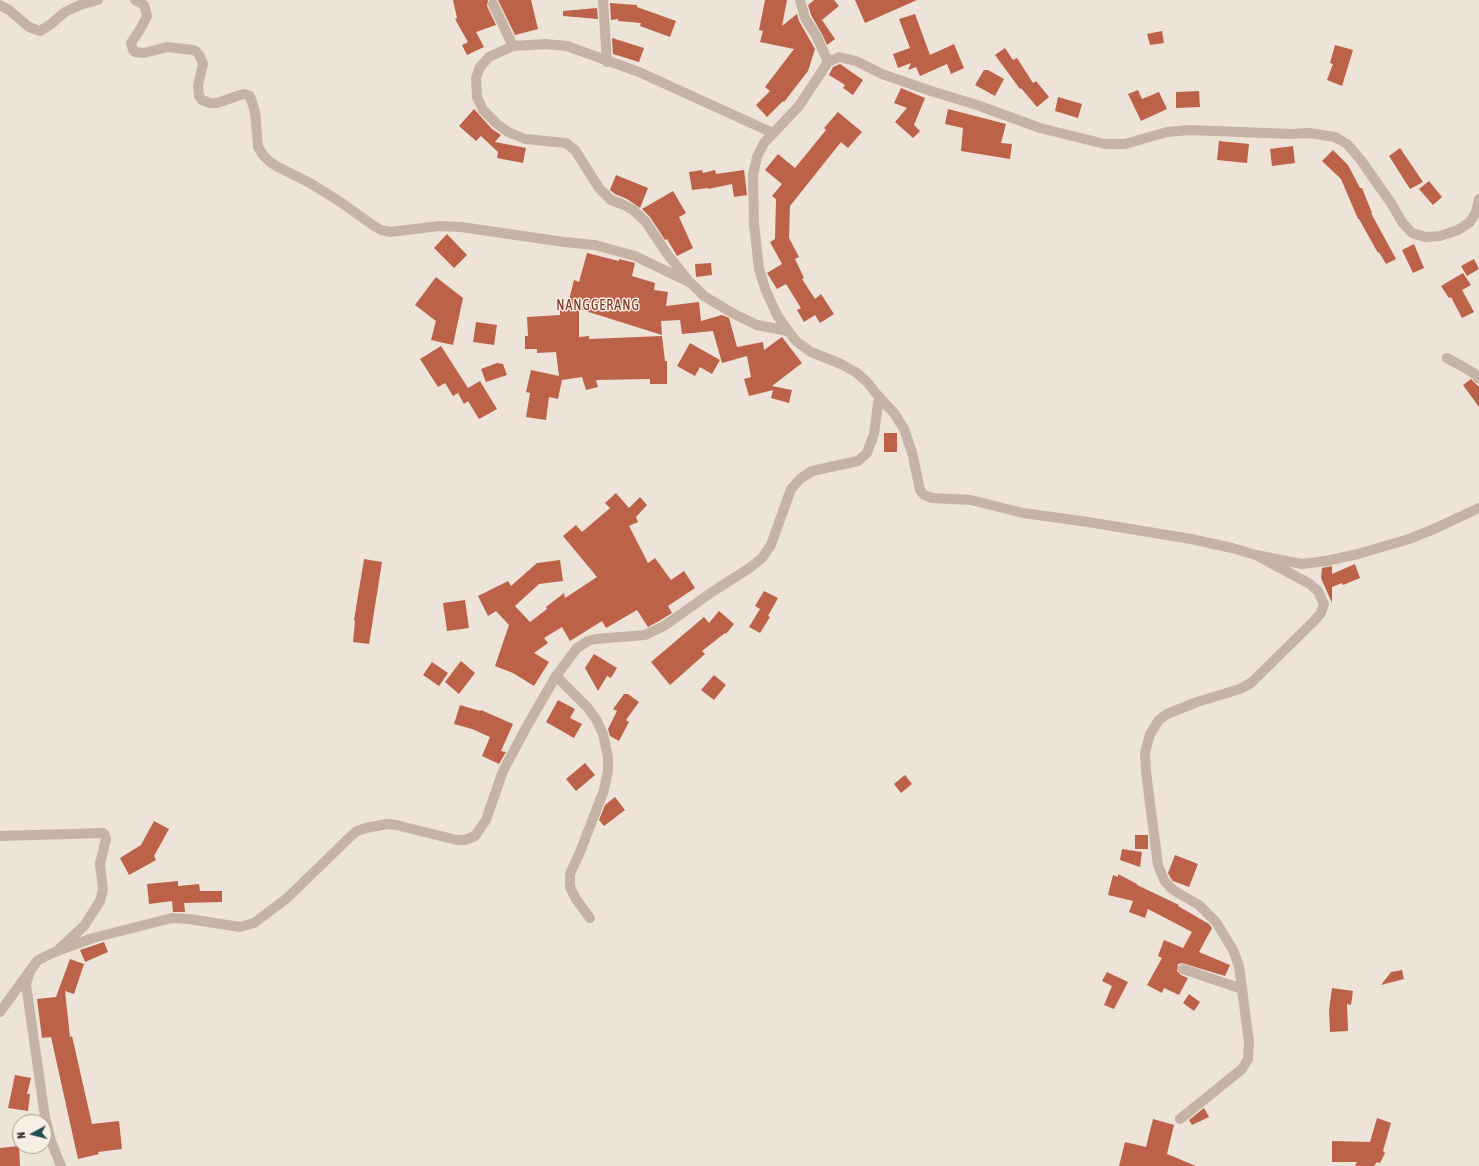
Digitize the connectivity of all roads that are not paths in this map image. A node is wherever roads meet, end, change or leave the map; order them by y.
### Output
1 (98, 0) edge
2 (136, 0) edge
3 (603, 0) edge
4 (800, 0) edge
5 (493, 4) dead end
6 (0, 5) edge
7 (513, 46) junction
8 (607, 62) junction
9 (828, 62) junction
10 (773, 133) junction
11 (1479, 199) edge
12 (691, 283) junction
13 (788, 331) junction
14 (1447, 358) dead end
15 (1479, 379) edge
16 (879, 397) junction
17 (1479, 508) edge
18 (1256, 555) junction
19 (556, 676) junction
20 (0, 836) edge
21 (590, 918) dead end
22 (57, 951) junction
23 (1183, 969) dead end
24 (30, 971) junction
25 (1242, 989) junction
26 (0, 1012) edge
27 (1180, 1118) dead end
28 (61, 1166) edge

1 - 6 street
2 - 12 street
3 - 8 street
4 - 9 street
5 - 7 street
7 - 8 street
7 - 12 street
8 - 10 street
9 - 10 street
9 - 11 street
10 - 13 street
12 - 13 street
13 - 16 street
14 - 15 street
16 - 18 street
16 - 19 street
17 - 18 street
18 - 25 street
19 - 21 street
19 - 22 street
20 - 22 street
22 - 24 street
23 - 25 street
24 - 26 street
24 - 28 street
25 - 27 street

